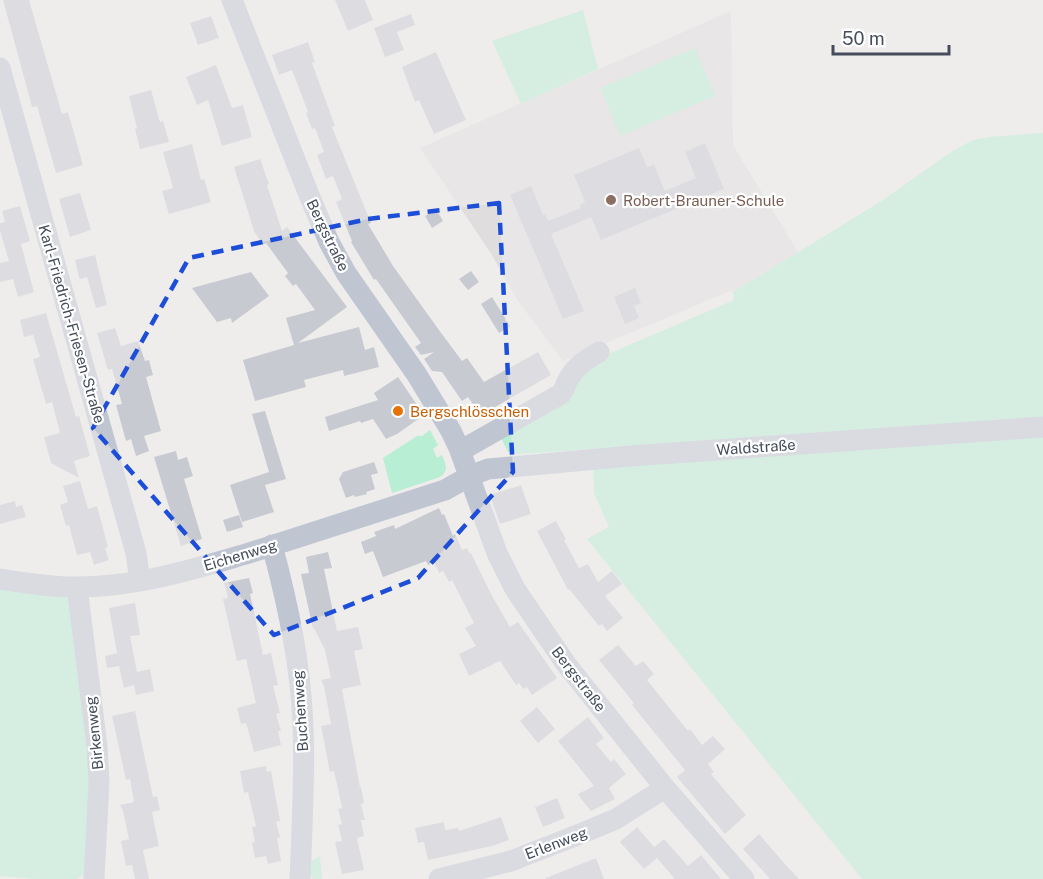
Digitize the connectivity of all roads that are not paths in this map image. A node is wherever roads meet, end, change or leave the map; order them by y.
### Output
1 (232, 0) edge
2 (0, 68) edge
3 (599, 352) dead end
4 (1043, 427) edge
5 (460, 451) junction
6 (470, 476) junction
7 (272, 546) junction
8 (0, 579) edge
9 (140, 581) junction
10 (77, 587) junction
11 (665, 788) junction
12 (94, 879) edge
13 (300, 879) edge
14 (439, 879) edge
15 (744, 879) edge

1 - 5 street, Bergstraße
2 - 9 street, Karl-Friedrich-Friesen-Straße
3 - 5 street
4 - 6 street, Waldstraße
5 - 6 street, Bergstraße
6 - 7 street, Eichenweg
6 - 11 street, Bergstraße
7 - 9 street, Eichenweg
7 - 13 street, Buchenweg
8 - 10 street, Eichenweg
9 - 10 street, Eichenweg
10 - 12 street, Birkenweg
11 - 14 street, Erlenweg
11 - 15 street, Bergstraße

